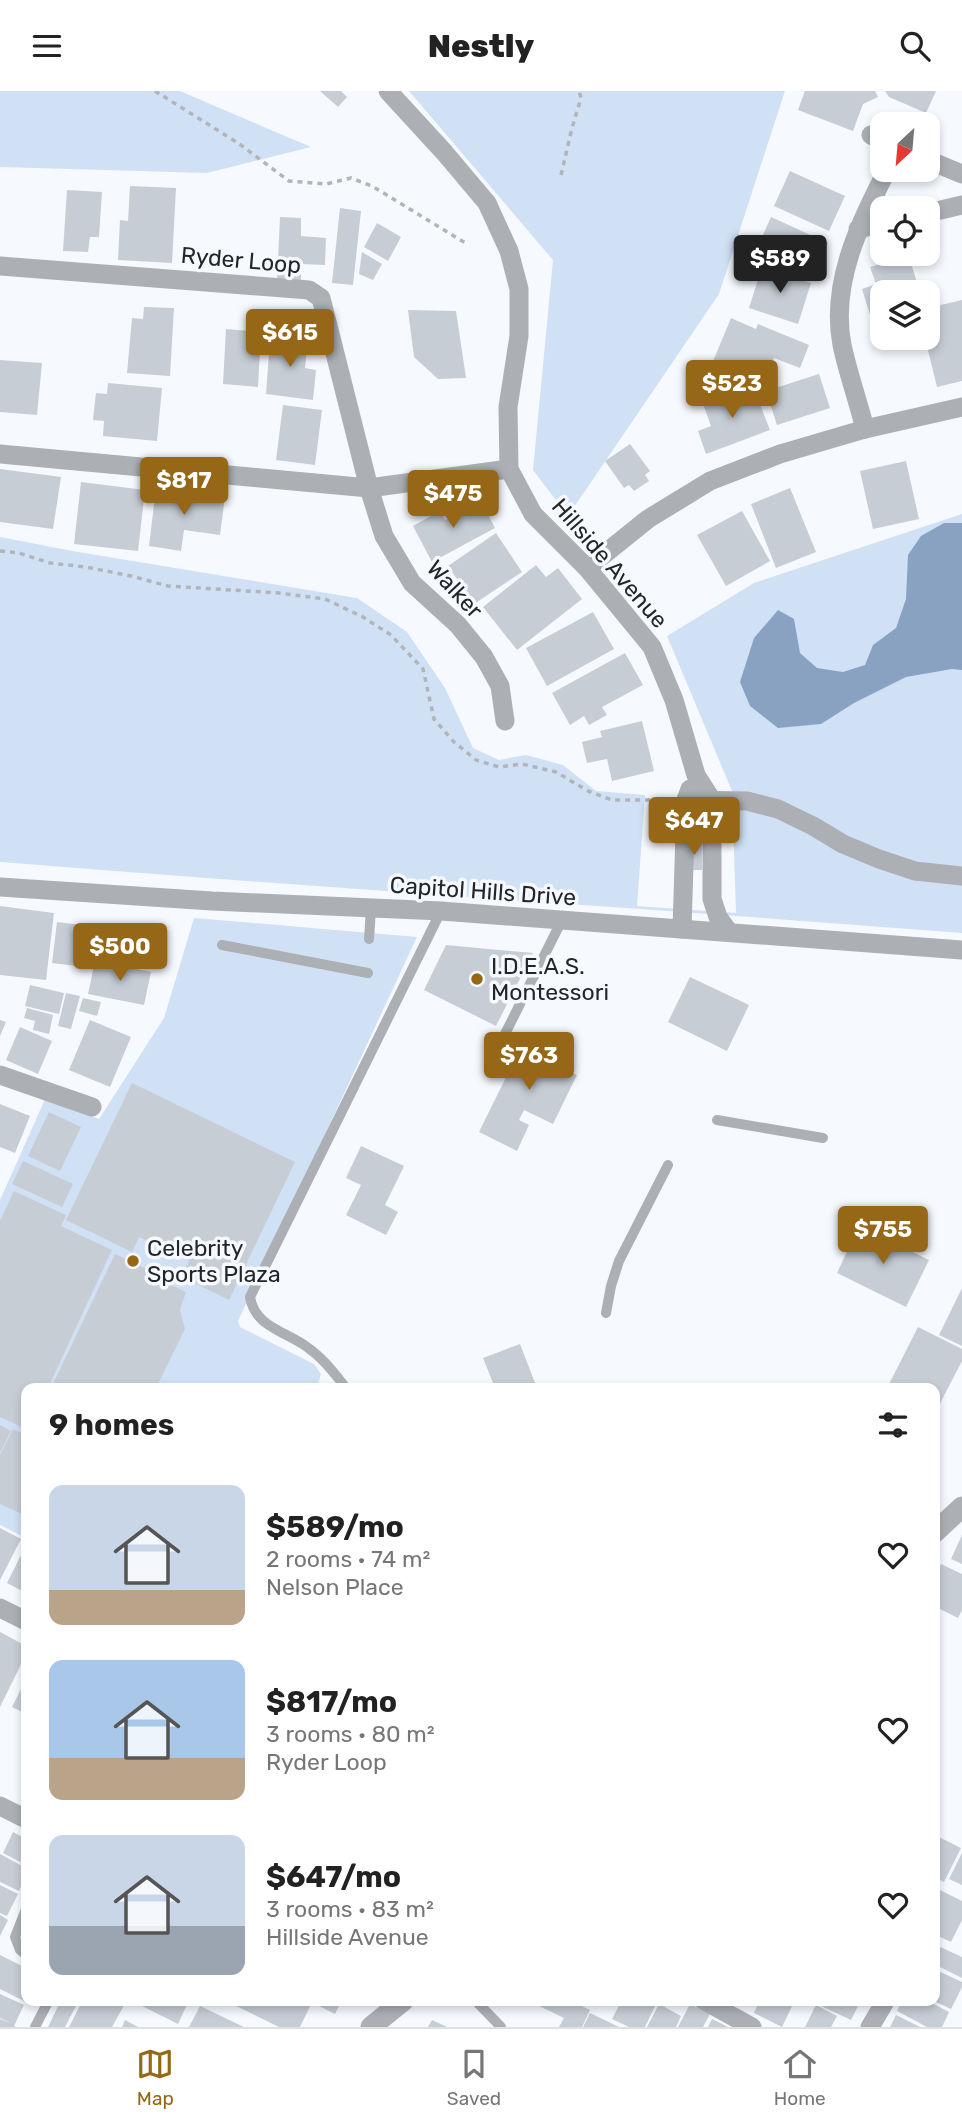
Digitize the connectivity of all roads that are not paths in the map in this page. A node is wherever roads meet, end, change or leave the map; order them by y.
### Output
1 (388, 91) edge
2 (940, 165) edge
3 (962, 174) edge
4 (881, 182) edge
5 (962, 205) edge
6 (940, 210) edge
7 (870, 226) edge
8 (858, 229) junction
9 (0, 266) edge
10 (962, 407) edge
11 (865, 429) junction
12 (0, 454) edge
13 (509, 469) junction
14 (369, 488) junction
15 (587, 568) junction
16 (505, 722) dead end
17 (696, 775) junction
18 (686, 800) junction
19 (712, 800) junction
20 (962, 876) edge
21 (0, 887) edge
22 (370, 909) junction
23 (441, 911) junction
24 (562, 920) junction
25 (682, 929) junction
26 (729, 932) junction
27 (369, 939) dead end
28 (222, 946) dead end
29 (962, 950) edge
30 (368, 973) dead end
31 (505, 1034) dead end
32 (0, 1075) edge
33 (92, 1107) dead end
34 (718, 1120) dead end
35 (823, 1138) dead end
36 (668, 1165) dead end
37 (606, 1313) dead end
38 (342, 1383) edge
39 (962, 1507) edge
40 (940, 1527) edge
41 (0, 1608) edge
42 (21, 1619) edge
43 (0, 1806) edge
44 (21, 1816) edge
45 (21, 1922) edge
46 (21, 1951) edge
47 (46, 2006) edge
48 (394, 2006) edge
49 (481, 2006) edge
50 (714, 2006) edge
51 (882, 2006) edge
52 (35, 2027) edge
53 (371, 2027) edge
54 (501, 2027) edge
55 (752, 2027) edge
56 (870, 2027) edge

1 - 13 street, Hillside Avenue
2 - 3 street
4 - 8 street
5 - 6 street
7 - 8 street
8 - 11 street
9 - 14 street, Ryder Loop
10 - 11 street
11 - 15 street
12 - 14 street
13 - 14 street
13 - 15 street, Hillside Avenue
14 - 16 street, Walker
15 - 17 street, Hillside Avenue
17 - 18 street
17 - 19 street, Hillside Avenue
18 - 19 street
18 - 25 street
19 - 20 street
19 - 26 street
21 - 22 street, Capitol Hills Drive
22 - 23 street, Capitol Hills Drive
22 - 27 lane
23 - 24 street, Capitol Hills Drive
23 - 38 lane
24 - 25 street, Capitol Hills Drive
24 - 31 lane
25 - 26 street, Capitol Hills Drive
26 - 29 street, Capitol Hills Drive
28 - 30 lane
32 - 33 street
34 - 35 lane
36 - 37 lane
39 - 40 street
41 - 42 street
43 - 44 street
45 - 46 lane
47 - 52 lane
48 - 53 street
49 - 54 lane
50 - 55 street
51 - 56 street

